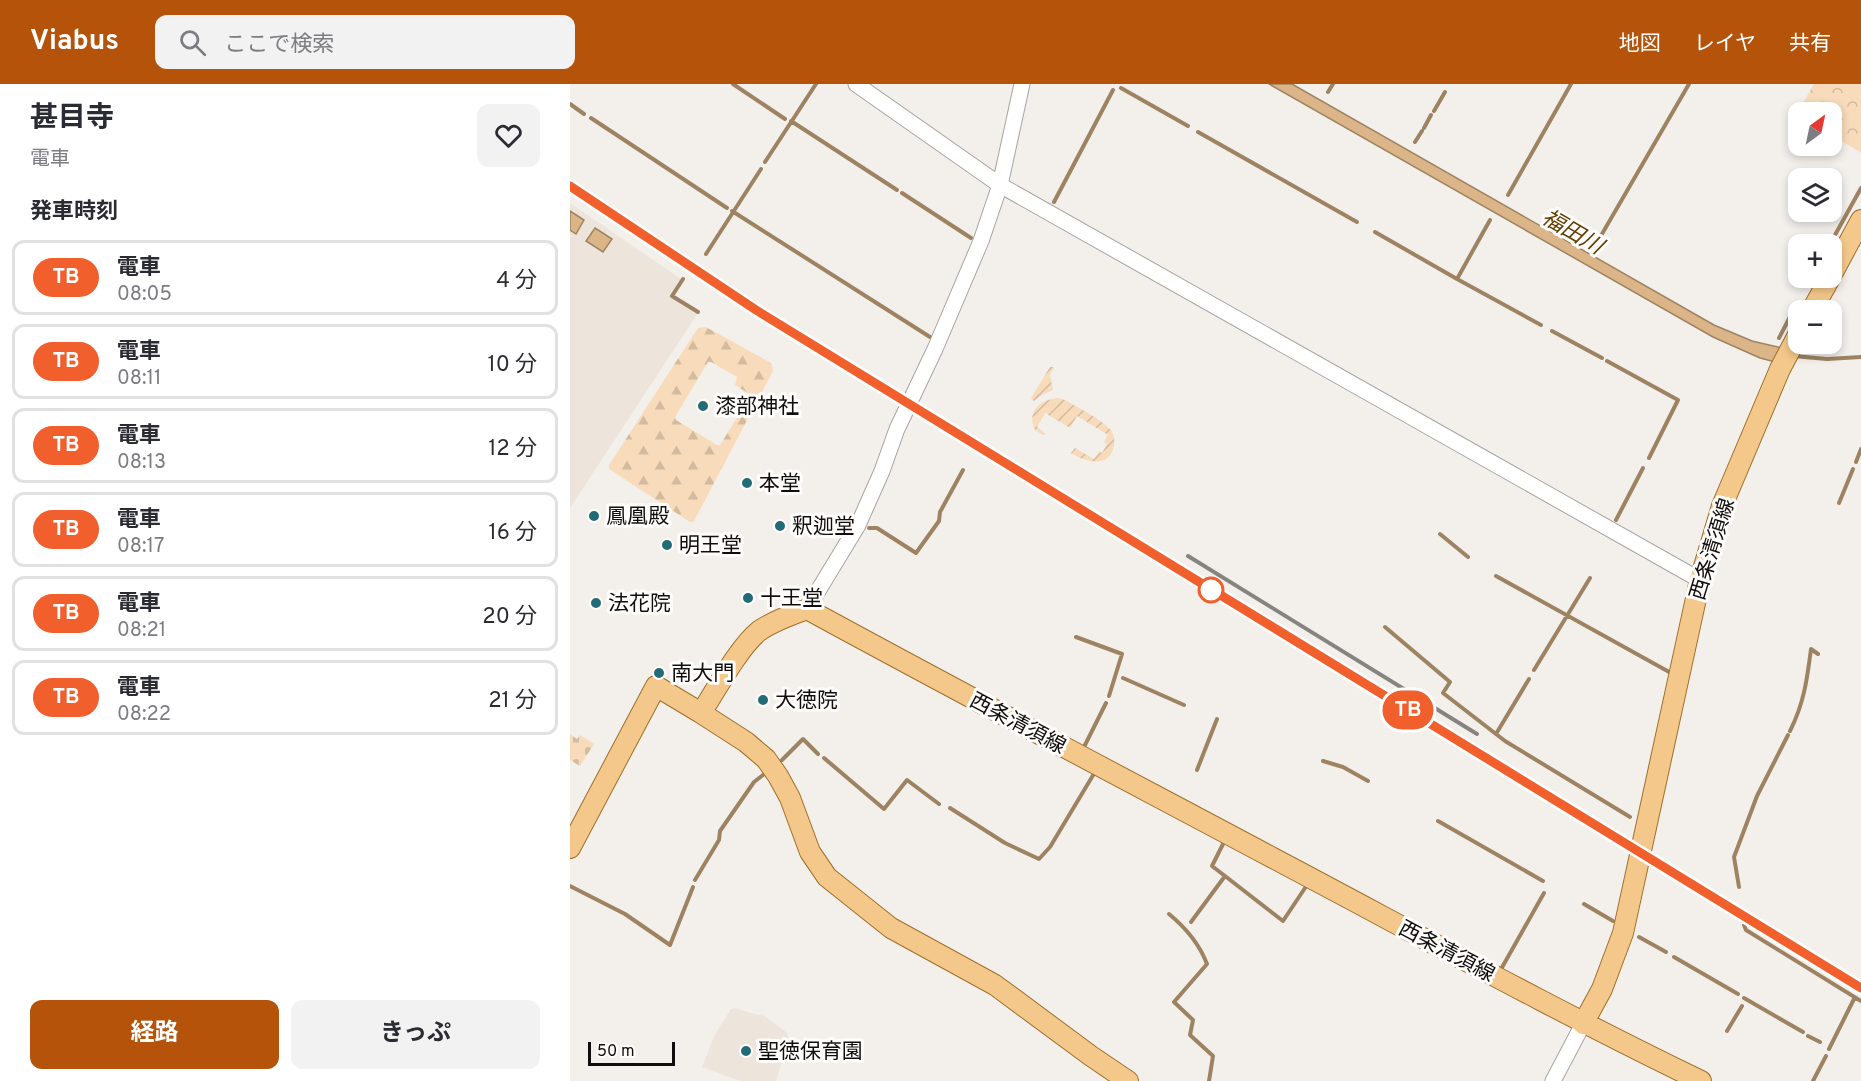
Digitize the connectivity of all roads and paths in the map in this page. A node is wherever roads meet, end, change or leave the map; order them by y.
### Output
1 (856, 84) edge
2 (1022, 84) edge
3 (1000, 185) junction
4 (1861, 220) edge
5 (1842, 255) edge
6 (1788, 354) edge
7 (1700, 580) junction
8 (807, 609) junction
9 (701, 713) junction
10 (570, 848) edge
11 (1583, 1024) junction
12 (1128, 1081) edge
13 (1552, 1081) edge
14 (1701, 1081) edge

1 - 3 street
2 - 3 street
3 - 7 street
3 - 8 street
4 - 5 main road
6 - 7 main road, 西条清須線
7 - 11 main road, 西条清須線
8 - 9 main road
8 - 11 main road, 西条清須線
9 - 10 main road
9 - 12 main road
11 - 13 street
11 - 14 main road

